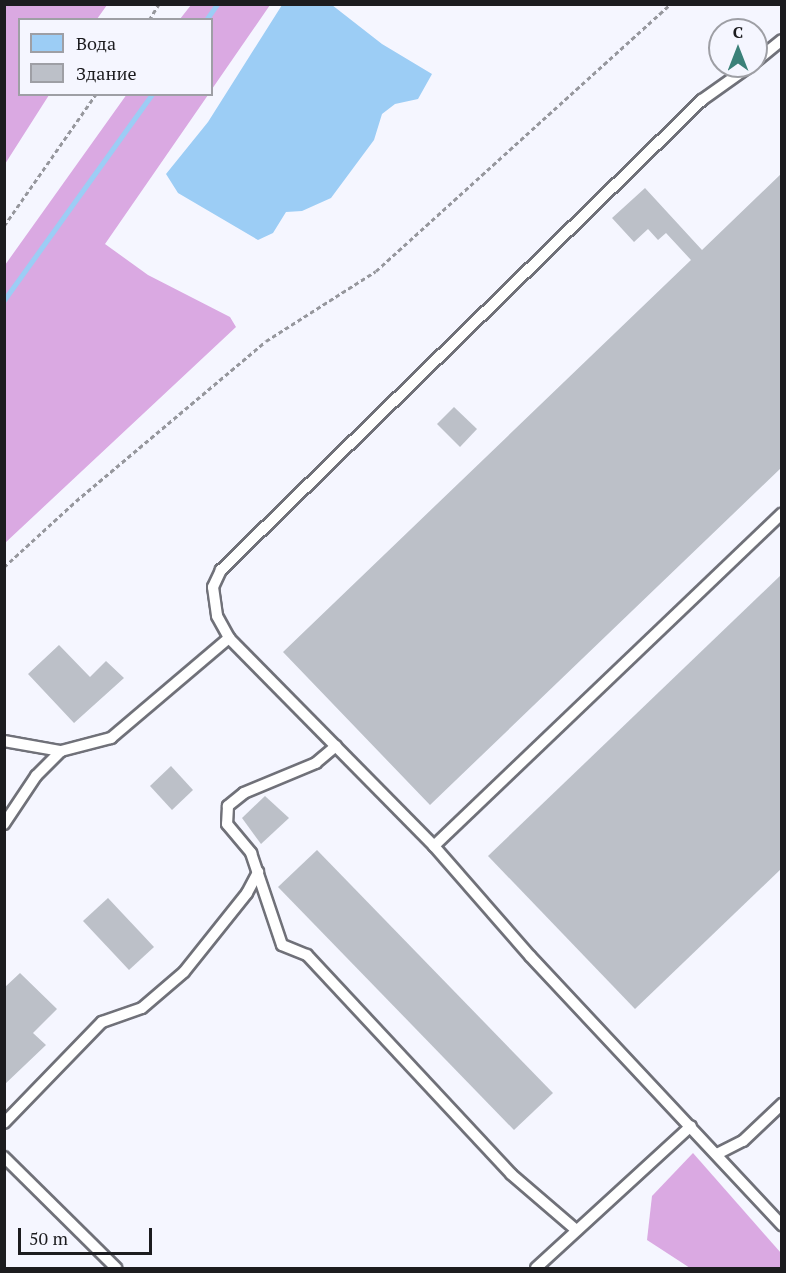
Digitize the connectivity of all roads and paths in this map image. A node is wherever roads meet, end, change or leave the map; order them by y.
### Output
1 (159, 4) edge
2 (670, 4) edge
3 (150, 18) edge
4 (782, 40) edge
5 (768, 51) edge
6 (733, 78) edge
7 (95, 96) edge
8 (4, 226) edge
9 (782, 514) edge
10 (4, 567) edge
11 (229, 638) junction
12 (4, 741) edge
13 (336, 746) junction
14 (61, 751) junction
15 (4, 824) edge
16 (434, 846) junction
17 (258, 872) junction
18 (782, 1104) edge
19 (4, 1123) edge
20 (691, 1126) junction
21 (717, 1155) junction
22 (4, 1156) edge
23 (782, 1225) edge
24 (576, 1230) junction
25 (116, 1269) edge
26 (536, 1269) edge

1 - 3 path
2 - 10 path
4 - 5 lane
6 - 11 lane
7 - 8 path
9 - 16 lane
11 - 13 lane
11 - 14 lane
12 - 14 lane
13 - 16 lane
13 - 17 lane
14 - 15 lane
16 - 20 lane
17 - 19 lane
17 - 24 lane
18 - 21 lane
20 - 21 lane
20 - 24 lane
21 - 23 lane
22 - 25 lane
24 - 26 lane

